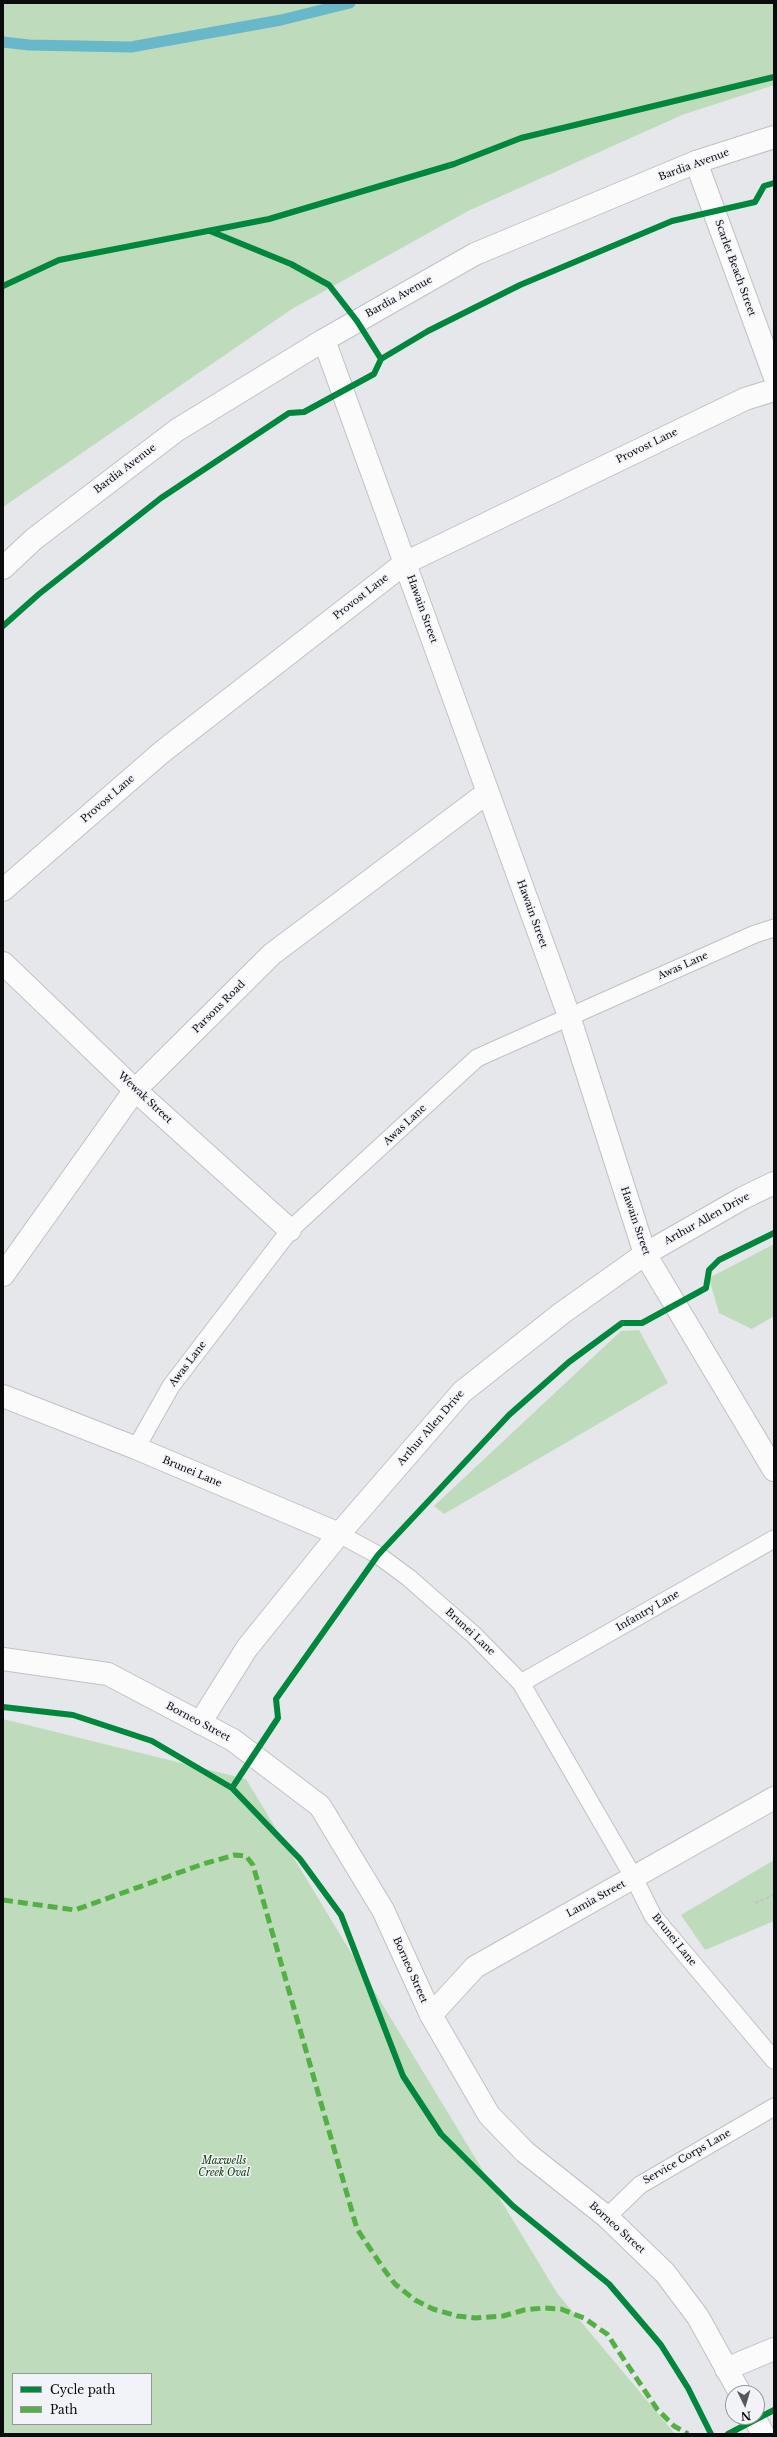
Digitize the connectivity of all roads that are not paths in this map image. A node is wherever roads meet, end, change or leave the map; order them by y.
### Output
1 (774, 137) edge
2 (696, 162) junction
3 (324, 340) junction
4 (774, 375) edge
5 (774, 390) edge
6 (405, 563) junction
7 (3, 568) edge
8 (488, 792) junction
9 (3, 890) edge
10 (774, 928) edge
11 (3, 963) edge
12 (569, 1016) junction
13 (135, 1090) junction
14 (774, 1183) edge
15 (290, 1230) junction
16 (645, 1254) junction
17 (3, 1275) edge
18 (3, 1396) edge
19 (136, 1448) junction
20 (774, 1470) edge
21 (339, 1534) junction
22 (774, 1539) edge
23 (3, 1659) edge
24 (521, 1683) junction
25 (200, 1723) junction
26 (774, 1798) edge
27 (634, 1878) junction
28 (431, 2015) junction
29 (774, 2060) edge
30 (774, 2107) edge
31 (607, 2217) junction
32 (774, 2349) edge
33 (726, 2369) junction
34 (735, 2385) edge
35 (758, 2425) edge
36 (763, 2434) edge

1 - 2 street, Bardia Avenue
2 - 3 street, Bardia Avenue
2 - 4 street, Scarlet Beach Street
3 - 6 street, Hawain Street
3 - 7 street, Bardia Avenue
5 - 6 street, Provost Lane
6 - 8 street, Hawain Street
6 - 9 street, Provost Lane
8 - 12 street, Hawain Street
8 - 13 street, Parsons Road
10 - 12 lane, Awas Lane
11 - 13 street, Wewak Street
12 - 15 lane, Awas Lane
12 - 16 street, Hawain Street
13 - 15 street, Wewak Street
13 - 17 street, Parsons Road
14 - 16 street, Arthur Allen Drive
15 - 19 lane, Awas Lane
16 - 20 street, Hawain Street
16 - 21 street, Arthur Allen Drive
18 - 19 street, Brunei Lane
19 - 21 street, Brunei Lane
21 - 24 lane, Brunei Lane
21 - 25 street, Arthur Allen Drive
22 - 24 lane, Infantry Lane
23 - 25 street, Borneo Street
24 - 27 lane, Brunei Lane
25 - 28 street, Borneo Street
26 - 27 street, Lamia Street
27 - 28 street, Lamia Street
27 - 29 lane, Brunei Lane
28 - 31 street, Borneo Street
30 - 31 lane, Service Corps Lane
31 - 33 street, Borneo Street
32 - 33 street
33 - 34 street, Borneo Street
35 - 36 street

